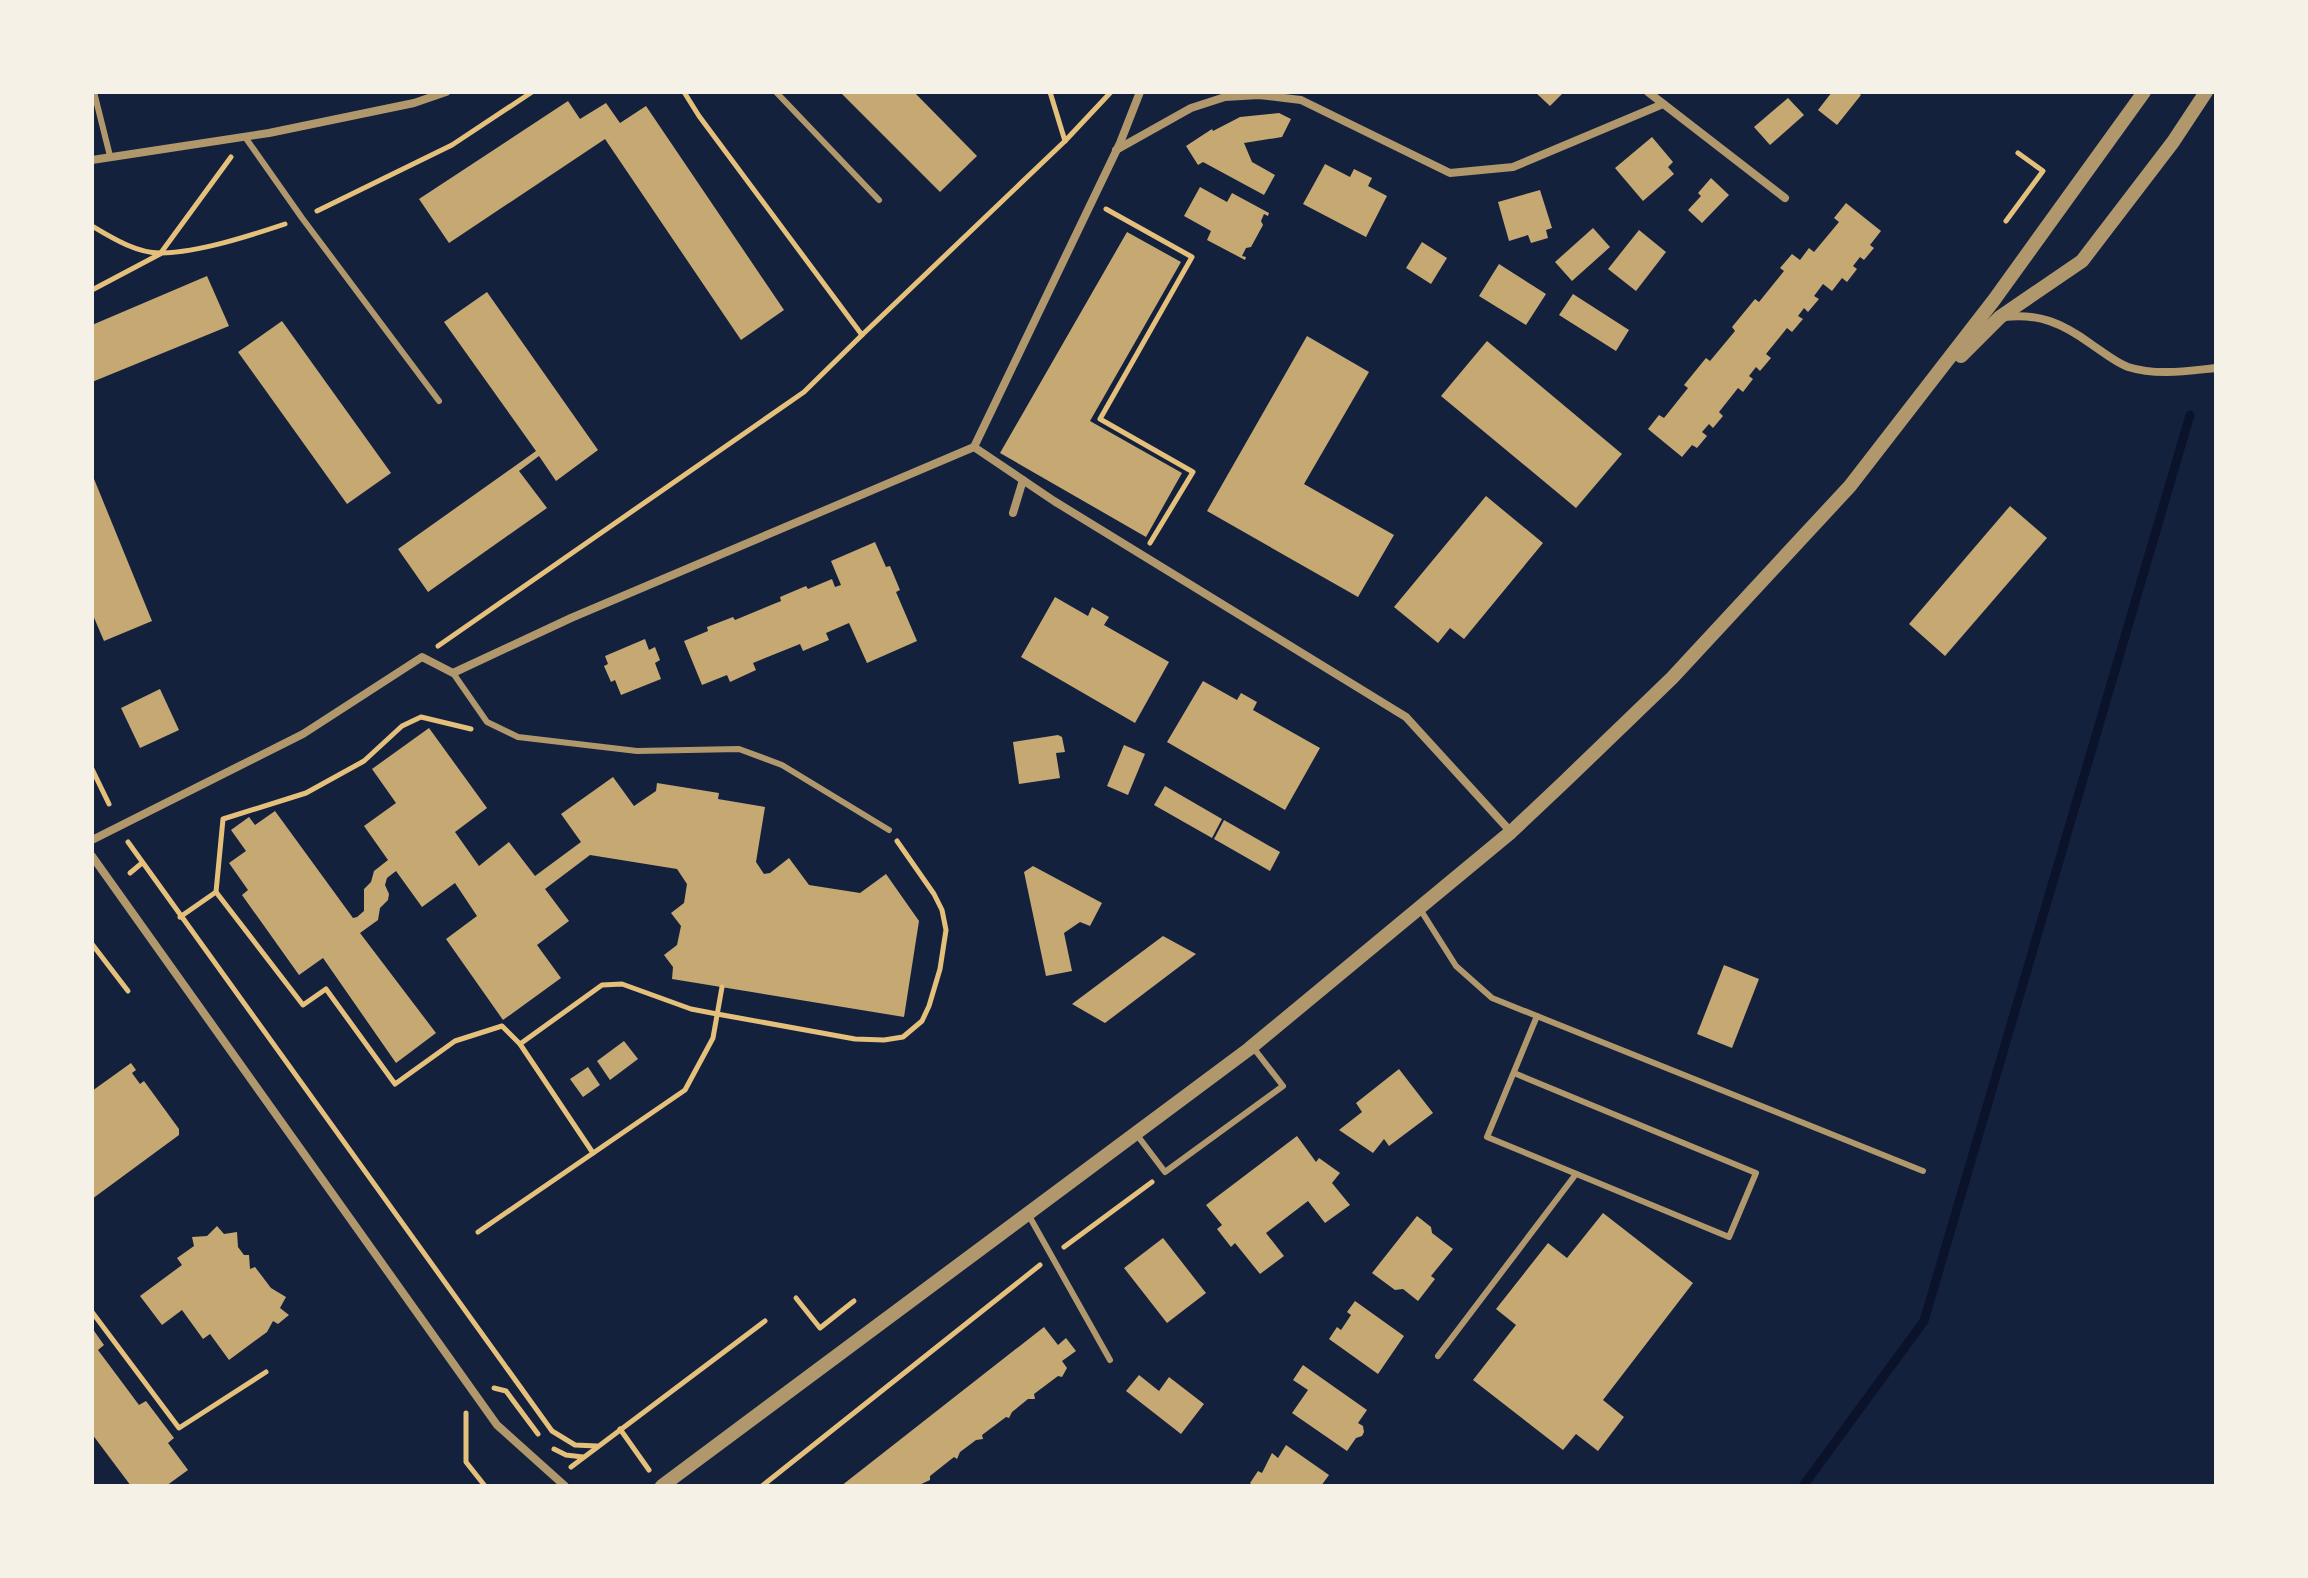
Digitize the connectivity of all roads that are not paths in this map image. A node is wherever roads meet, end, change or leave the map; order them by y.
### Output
1 (94, 92) edge
2 (446, 92) edge
3 (776, 92) edge
4 (1140, 92) edge
5 (1648, 92) edge
6 (2144, 92) edge
7 (2206, 92) edge
8 (2216, 96) edge
9 (1663, 104) junction
10 (245, 137) junction
11 (2173, 142) junction
12 (1115, 151) junction
13 (110, 156) junction
14 (92, 160) edge
15 (1785, 198) dead end
16 (879, 200) dead end
17 (2000, 317) junction
18 (2216, 368) edge
19 (1925, 393) junction
20 (439, 401) dead end
21 (974, 447) junction
22 (1023, 480) junction
23 (1013, 513) dead end
24 (453, 673) junction
25 (889, 830) road end
26 (1511, 832) junction
27 (92, 840) edge
28 (92, 856) edge
29 (1420, 909) junction
30 (1537, 1016) junction
31 (1252, 1046) junction
32 (1514, 1073) junction
33 (1136, 1134) junction
34 (1923, 1171) dead end
35 (1576, 1174) junction
36 (1028, 1214) junction
37 (1438, 1356) dead end
38 (1110, 1360) dead end
39 (565, 1486) edge
40 (662, 1486) edge

1 - 13 lane
2 - 10 street
3 - 16 lane
4 - 12 street
5 - 9 street
6 - 19 street
7 - 11 street
8 - 11 street
9 - 12 street
9 - 15 street
10 - 13 street
10 - 20 lane
11 - 17 street
12 - 21 street
13 - 14 street
17 - 18 street
17 - 19 street
19 - 26 street
21 - 22 street
21 - 24 street
22 - 23 street
22 - 26 street
24 - 25 lane
24 - 27 street
26 - 29 street
28 - 39 street
29 - 30 lane
29 - 31 street
30 - 32 lane
30 - 34 lane
31 - 33 street
31 - 33 lane
32 - 35 lane
32 - 35 lane
33 - 36 street
35 - 37 lane
36 - 38 lane
36 - 40 street

